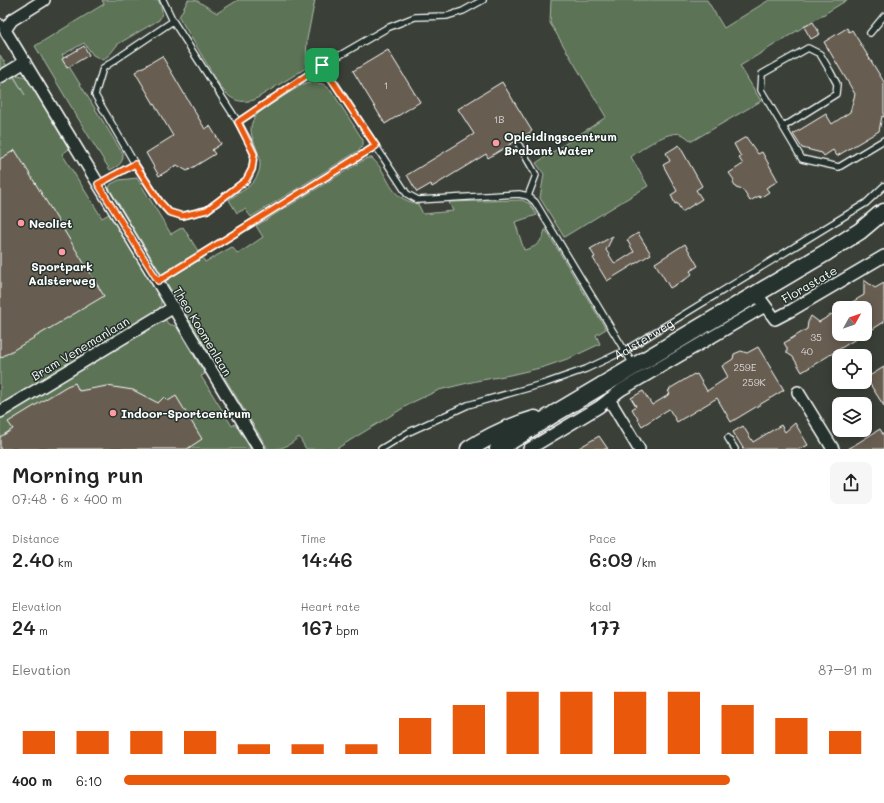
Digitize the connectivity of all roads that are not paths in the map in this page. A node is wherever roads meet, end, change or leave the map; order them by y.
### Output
1 (44, 0) edge
2 (163, 0) edge
3 (484, 0) edge
4 (884, 16) edge
5 (173, 21) junction
6 (2, 26) edge
7 (870, 33) dead end
8 (25, 62) junction
9 (322, 65) junction
10 (0, 77) edge
11 (238, 122) junction
12 (783, 127) junction
13 (884, 140) edge
14 (519, 145) dead end
15 (376, 146) junction
16 (135, 164) junction
17 (98, 184) junction
18 (884, 186) edge
19 (528, 196) junction
20 (882, 212) edge
21 (884, 256) edge
22 (158, 281) junction
23 (761, 299) junction
24 (174, 307) junction
25 (624, 351) junction
26 (635, 367) junction
27 (798, 392) dead end
28 (609, 399) junction
29 (0, 412) edge
30 (554, 414) junction
31 (728, 438) dead end
32 (259, 449) edge
33 (381, 449) edge
34 (469, 449) edge
35 (498, 449) edge
36 (529, 449) edge
37 (639, 449) edge
38 (735, 449) edge
39 (833, 449) edge

1 - 6 street
2 - 5 lane
3 - 9 lane
4 - 7 lane
5 - 11 lane
5 - 16 lane
6 - 8 street, Theo Koomenlaan
8 - 10 street
8 - 17 street, Theo Koomenlaan
9 - 11 lane
9 - 15 lane
11 - 16 lane
12 - 12 lane
12 - 13 lane
14 - 19 lane
15 - 19 lane
15 - 22 lane
16 - 17 lane
17 - 22 street, Theo Koomenlaan
18 - 25 lane, Aalsterweg
19 - 25 lane
20 - 23 main road, Aalsterweg
21 - 23 street, Florastate
22 - 24 street, Theo Koomenlaan
23 - 26 main road, Aalsterweg
23 - 28 street, Aalsterweg
24 - 29 street, Bram Venemanlaan
24 - 32 street, Theo Koomenlaan
25 - 26 lane
25 - 33 lane, Aalsterweg
26 - 30 main road, Aalsterweg
27 - 39 street
28 - 36 street, Aalsterweg
28 - 37 street
30 - 34 main road, Aalsterweg
30 - 35 main road, Aalsterweg
31 - 38 lane

